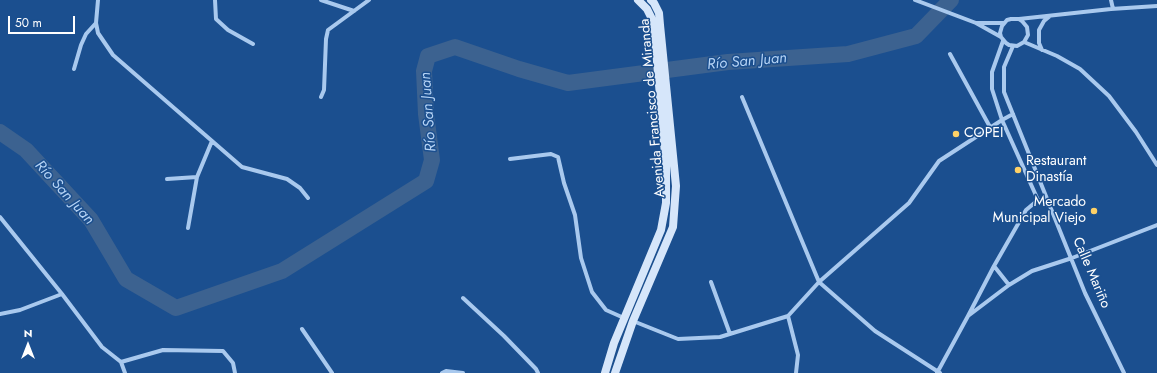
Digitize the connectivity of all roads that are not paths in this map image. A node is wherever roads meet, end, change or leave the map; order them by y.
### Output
1 (98, 0) edge
2 (215, 0) edge
3 (321, 0) edge
4 (368, 0) edge
5 (638, 0) edge
6 (651, 0) edge
7 (915, 0) edge
8 (1111, 0) edge
9 (1157, 6) edge
10 (1113, 9) junction
11 (354, 11) junction
12 (1050, 16) junction
13 (1019, 19) junction
14 (96, 23) junction
15 (976, 23) junction
16 (1004, 23) junction
17 (657, 26) junction
18 (1002, 39) junction
19 (1024, 42) junction
20 (253, 44) dead end
21 (1013, 46) junction
22 (1042, 50) junction
23 (950, 54) dead end
24 (74, 69) dead end
25 (321, 97) dead end
26 (742, 97) dead end
27 (1013, 114) junction
28 (1002, 120) junction
29 (990, 127) junction
30 (212, 141) junction
31 (510, 159) dead end
32 (1157, 165) edge
33 (197, 177) junction
34 (167, 179) dead end
35 (308, 198) dead end
36 (1038, 200) junction
37 (1051, 206) junction
38 (0, 217) edge
39 (1157, 225) edge
40 (188, 228) dead end
41 (1072, 258) junction
42 (994, 266) junction
43 (711, 282) dead end
44 (819, 282) junction
45 (1009, 285) junction
46 (62, 294) junction
47 (463, 298) dead end
48 (0, 314) edge
49 (788, 316) junction
50 (968, 316) junction
51 (629, 320) junction
52 (302, 329) dead end
53 (730, 334) junction
54 (121, 362) junction
55 (939, 372) edge
56 (125, 373) edge
57 (235, 373) edge
58 (332, 373) edge
59 (442, 373) edge
60 (463, 373) edge
61 (538, 373) edge
62 (604, 373) edge
63 (615, 373) edge
64 (796, 373) edge
65 (1124, 373) edge

1 - 14 street
2 - 20 street
3 - 11 street
4 - 11 street
5 - 17 main road, Avenida Francisco de Miranda
6 - 17 main road, Avenida Francisco de Miranda
7 - 15 street
8 - 10 street
9 - 10 street
10 - 12 street
11 - 25 street
12 - 13 street
12 - 22 street
13 - 16 street
13 - 19 street
14 - 24 street
14 - 30 street
15 - 16 street
15 - 18 street
16 - 18 street
17 - 51 main road, Avenida Francisco de Miranda
18 - 21 street
18 - 28 street
19 - 21 street
19 - 22 street
21 - 27 street, Calle Mariño
22 - 32 street
23 - 29 street
26 - 44 street
27 - 28 street
27 - 37 street, Calle Mariño
28 - 29 street
28 - 36 street
29 - 44 street
30 - 33 street
30 - 35 street
31 - 51 street
33 - 34 street
33 - 40 street
36 - 37 street
36 - 42 street
37 - 41 street, Calle Mariño
38 - 46 street
39 - 41 street
41 - 45 street
41 - 65 street, Calle Mariño
42 - 45 street
42 - 50 street
43 - 53 street
44 - 49 street
44 - 55 street
45 - 50 street
46 - 48 street
46 - 54 street
47 - 61 street
49 - 53 street
49 - 64 street
50 - 55 street
51 - 53 street
51 - 62 main road, Avenida Francisco de Miranda
51 - 63 main road, Avenida Francisco de Miranda
52 - 58 street
54 - 56 street
54 - 57 street
59 - 60 street

